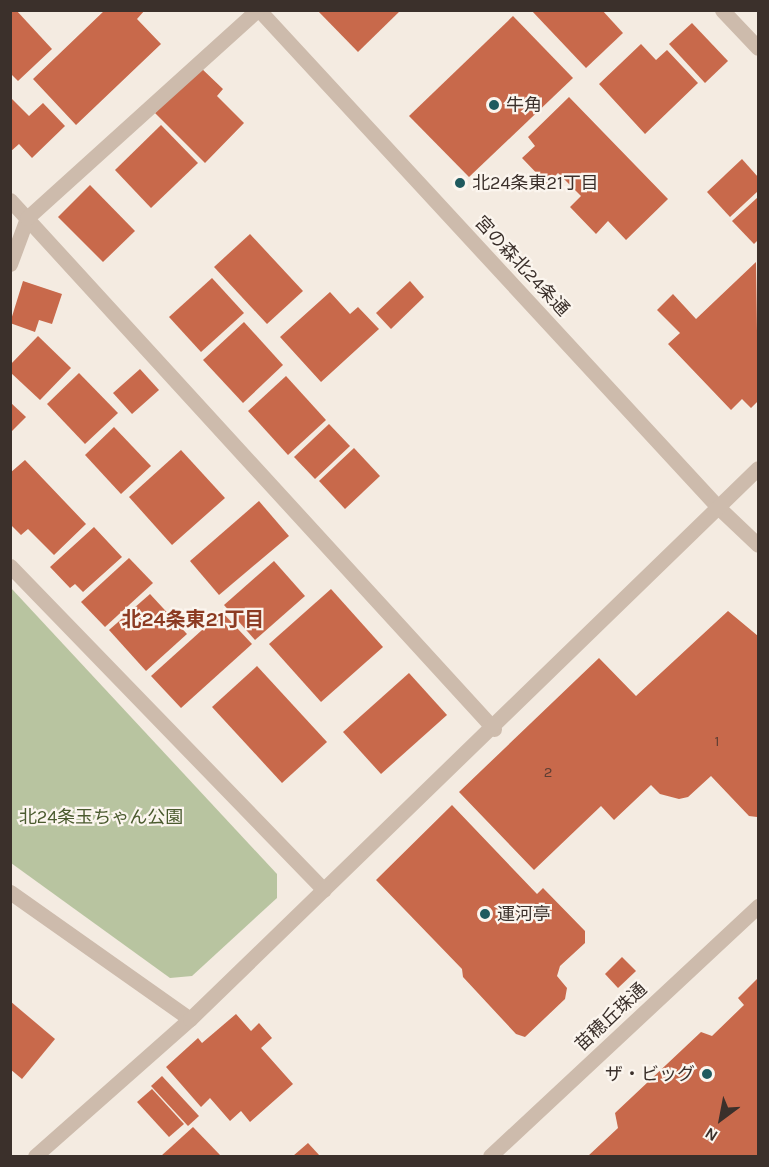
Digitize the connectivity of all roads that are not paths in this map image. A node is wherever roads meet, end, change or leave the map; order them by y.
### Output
1 (258, 10) edge
2 (722, 10) edge
3 (759, 48) edge
4 (10, 200) edge
5 (27, 218) junction
6 (10, 264) edge
7 (759, 468) edge
8 (718, 507) junction
9 (759, 545) edge
10 (10, 566) edge
11 (494, 729) junction
12 (324, 890) junction
13 (10, 892) edge
14 (759, 906) edge
15 (190, 1019) junction
16 (35, 1156) edge
17 (490, 1156) edge

1 - 5 street
1 - 8 street, 宮の森北24条通
2 - 3 street
4 - 5 street
5 - 6 street
5 - 11 street
7 - 8 street
8 - 9 street, 宮の森北24条通
8 - 11 street
10 - 12 street
11 - 12 street
12 - 15 street
13 - 15 street
14 - 17 street, 苗穂丘珠通
15 - 16 street

